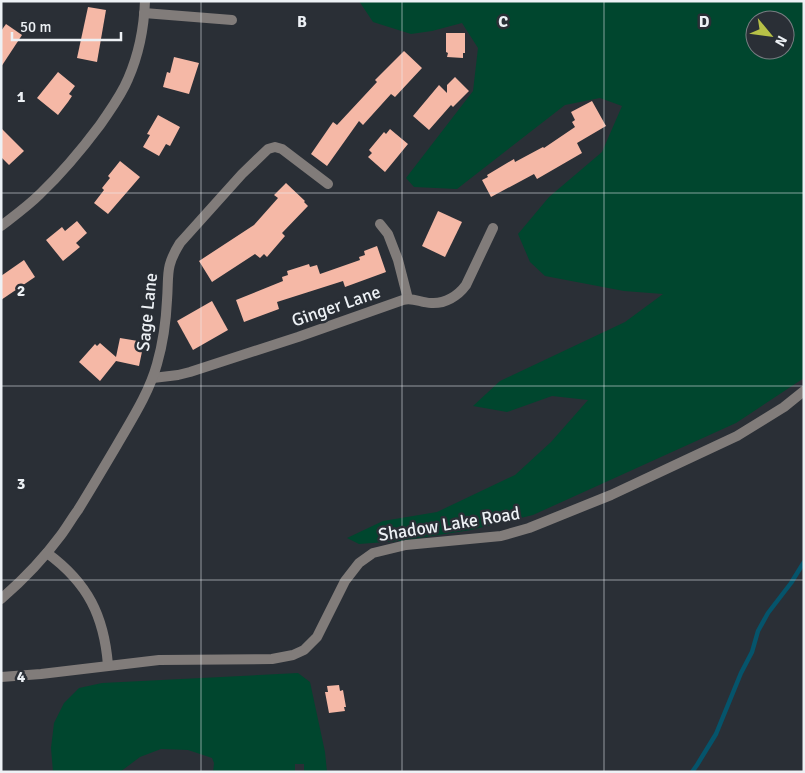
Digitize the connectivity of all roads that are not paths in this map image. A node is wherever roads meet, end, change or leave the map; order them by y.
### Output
1 (145, 1) edge
2 (144, 12) junction
3 (232, 20) dead end
4 (328, 184) dead end
5 (380, 224) dead end
6 (1, 226) edge
7 (493, 228) dead end
8 (408, 298) junction
9 (153, 378) junction
10 (804, 391) edge
11 (47, 553) junction
12 (1, 598) edge
13 (108, 666) junction
14 (1, 677) edge

1 - 2 street
2 - 3 street
2 - 6 street
4 - 9 street, Sage Lane
5 - 8 street
7 - 8 street, Ginger Lane
8 - 9 street, Ginger Lane
9 - 11 street, Sage Lane
10 - 13 street, Shadow Lake Road
11 - 12 street, Sage Lane
11 - 13 street
13 - 14 street, Shadow Lake Road

